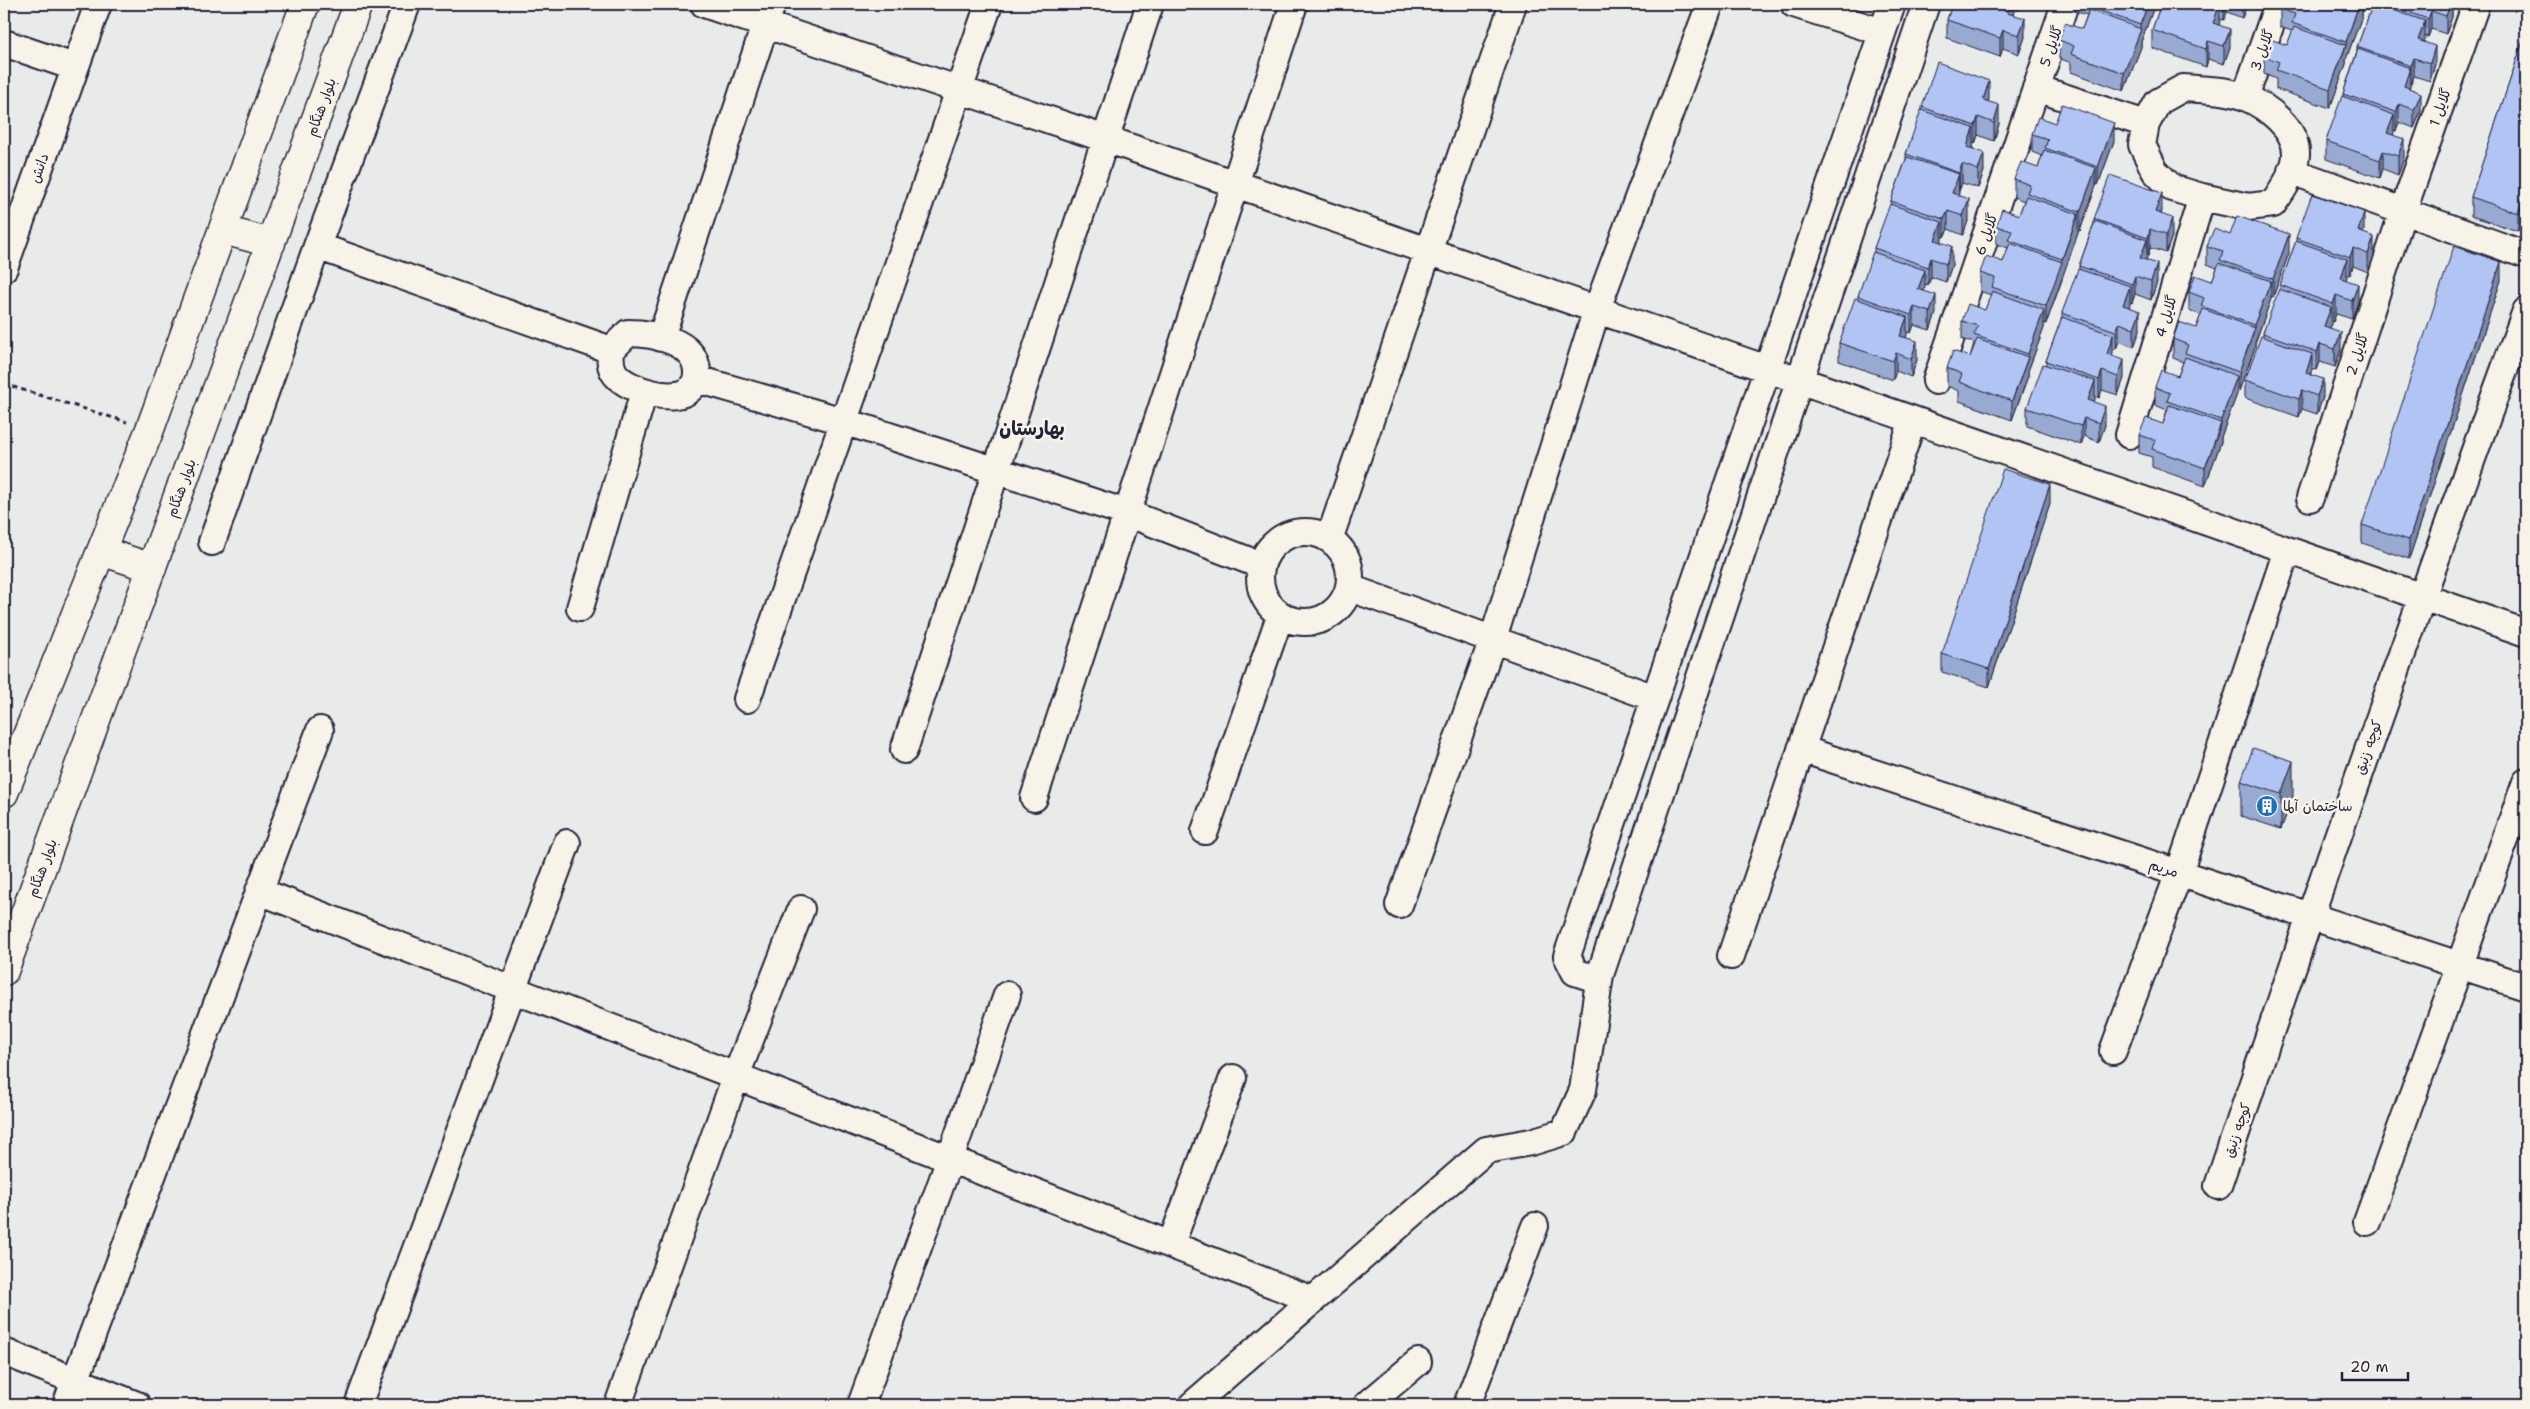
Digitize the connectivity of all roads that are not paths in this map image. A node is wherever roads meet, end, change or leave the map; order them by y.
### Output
1 (98, 4) edge
2 (305, 4) edge
3 (358, 4) edge
4 (407, 4) edge
5 (704, 4) edge
6 (988, 4) edge
7 (1150, 4) edge
8 (1294, 4) edge
9 (1514, 4) edge
10 (1710, 4) edge
11 (1794, 4) edge
12 (1892, 4) edge
13 (1926, 4) edge
14 (2065, 4) edge
15 (2278, 4) edge
16 (2476, 4) edge
17 (768, 14) edge
18 (1882, 32) junction
19 (4, 43) edge
20 (74, 68) junction
21 (2036, 88) junction
22 (959, 89) junction
23 (2245, 97) junction
24 (2146, 124) junction
25 (1106, 139) junction
26 (2291, 171) junction
27 (1234, 184) junction
28 (2202, 197) junction
29 (2403, 211) junction
30 (223, 230) junction
31 (271, 243) junction
32 (318, 246) junction
33 (1428, 251) junction
34 (2526, 255) edge
35 (4, 268) edge
36 (1597, 310) junction
37 (2526, 311) edge
38 (661, 338) junction
39 (611, 350) junction
40 (1768, 369) junction
41 (697, 379) junction
42 (1800, 380) junction
43 (1936, 381) dead end
44 (644, 392) junction
45 (1913, 420) junction
46 (843, 421) junction
47 (2129, 435) dead end
48 (996, 470) junction
49 (2310, 498) dead end
50 (1127, 513) junction
51 (1330, 537) junction
52 (212, 542) dead end
53 (2287, 550) junction
54 (101, 551) junction
55 (1260, 565) junction
56 (152, 568) junction
57 (1350, 588) junction
58 (2421, 596) junction
59 (580, 608) dead end
60 (1280, 616) junction
61 (2526, 633) edge
62 (1493, 639) junction
63 (747, 698) dead end
64 (1655, 698) junction
65 (320, 730) dead end
66 (1801, 749) junction
67 (904, 750) dead end
68 (2526, 782) edge
69 (4, 793) edge
70 (1034, 798) dead end
71 (1204, 831) dead end
72 (567, 843) dead end
73 (2180, 873) junction
74 (259, 891) junction
75 (1399, 905) dead end
76 (801, 909) dead end
77 (2309, 916) junction
78 (8, 944) edge
79 (1731, 956) dead end
80 (2460, 965) junction
81 (4, 971) edge
82 (1600, 975) junction
83 (2526, 987) edge
84 (514, 990) junction
85 (1006, 995) dead end
86 (2114, 1051) dead end
87 (736, 1076) junction
88 (1233, 1078) dead end
89 (950, 1159) junction
90 (2218, 1186) dead end
91 (2366, 1222) dead end
92 (1534, 1226) dead end
93 (1171, 1244) junction
94 (1314, 1300) junction
95 (4, 1352) edge
96 (1418, 1362) dead end
97 (75, 1381) junction
98 (66, 1405) edge
99 (137, 1405) edge
100 (358, 1405) edge
101 (618, 1405) edge
102 (861, 1405) edge
103 (1192, 1405) edge
104 (1367, 1405) edge
105 (1467, 1405) edge

1 - 20 street, دانش
2 - 30 main road
3 - 31 main road, بلوار هنگام
4 - 32 street
5 - 17 street
6 - 22 street
7 - 25 street
8 - 27 street
9 - 33 street
10 - 36 street
11 - 18 street
12 - 18 street
13 - 42 street
14 - 21 street, گلایل 5
15 - 23 street, گلایل 3
16 - 29 street, گلایل 1
17 - 22 street
17 - 38 street
18 - 40 street
19 - 20 street
20 - 35 street, دانش
21 - 24 street
21 - 43 street, گلایل 6
22 - 25 street
22 - 46 street
23 - 24 street
23 - 26 street
24 - 28 street
25 - 27 street
25 - 48 street
26 - 28 street
26 - 29 street
27 - 33 street
27 - 50 street
28 - 47 street, گلایل 4
29 - 34 street
29 - 49 street, گلایل 2
30 - 31 main road
30 - 54 main road
31 - 56 main road, بلوار هنگام
32 - 39 street
32 - 52 street
33 - 36 street
33 - 51 street
36 - 40 street
36 - 62 street
37 - 58 street, کوچه زنبق
38 - 39 street
38 - 41 street
39 - 44 street
40 - 42 street
40 - 64 street
41 - 44 street
41 - 46 street
42 - 45 street
42 - 82 street
44 - 59 street
45 - 53 street
45 - 66 street
46 - 48 street
46 - 63 street
48 - 50 street
48 - 67 street
50 - 55 street
50 - 70 street
51 - 55 street
51 - 57 street
53 - 58 street
53 - 73 street
54 - 56 main road
54 - 69 main road
55 - 60 street
56 - 78 main road, بلوار هنگام
57 - 60 street
57 - 62 street
58 - 61 street
58 - 77 street, کوچه زنبق
60 - 71 street
62 - 64 street
62 - 75 street
64 - 82 street
65 - 74 street
66 - 73 street, مریم
66 - 79 street
68 - 80 street
72 - 84 street
73 - 77 street, مریم
73 - 86 street
74 - 84 street
74 - 97 street
76 - 87 street
77 - 80 street, مریم
77 - 90 street, کوچه زنبق
78 - 81 main road, بلوار هنگام
80 - 83 street, مریم
80 - 91 street
82 - 94 street
84 - 87 street
84 - 100 street
85 - 89 street
87 - 89 street
87 - 101 street
88 - 93 street
89 - 93 street
89 - 102 street
92 - 105 street
93 - 94 street
94 - 103 street
95 - 97 street
96 - 104 street
97 - 98 street
97 - 99 street

